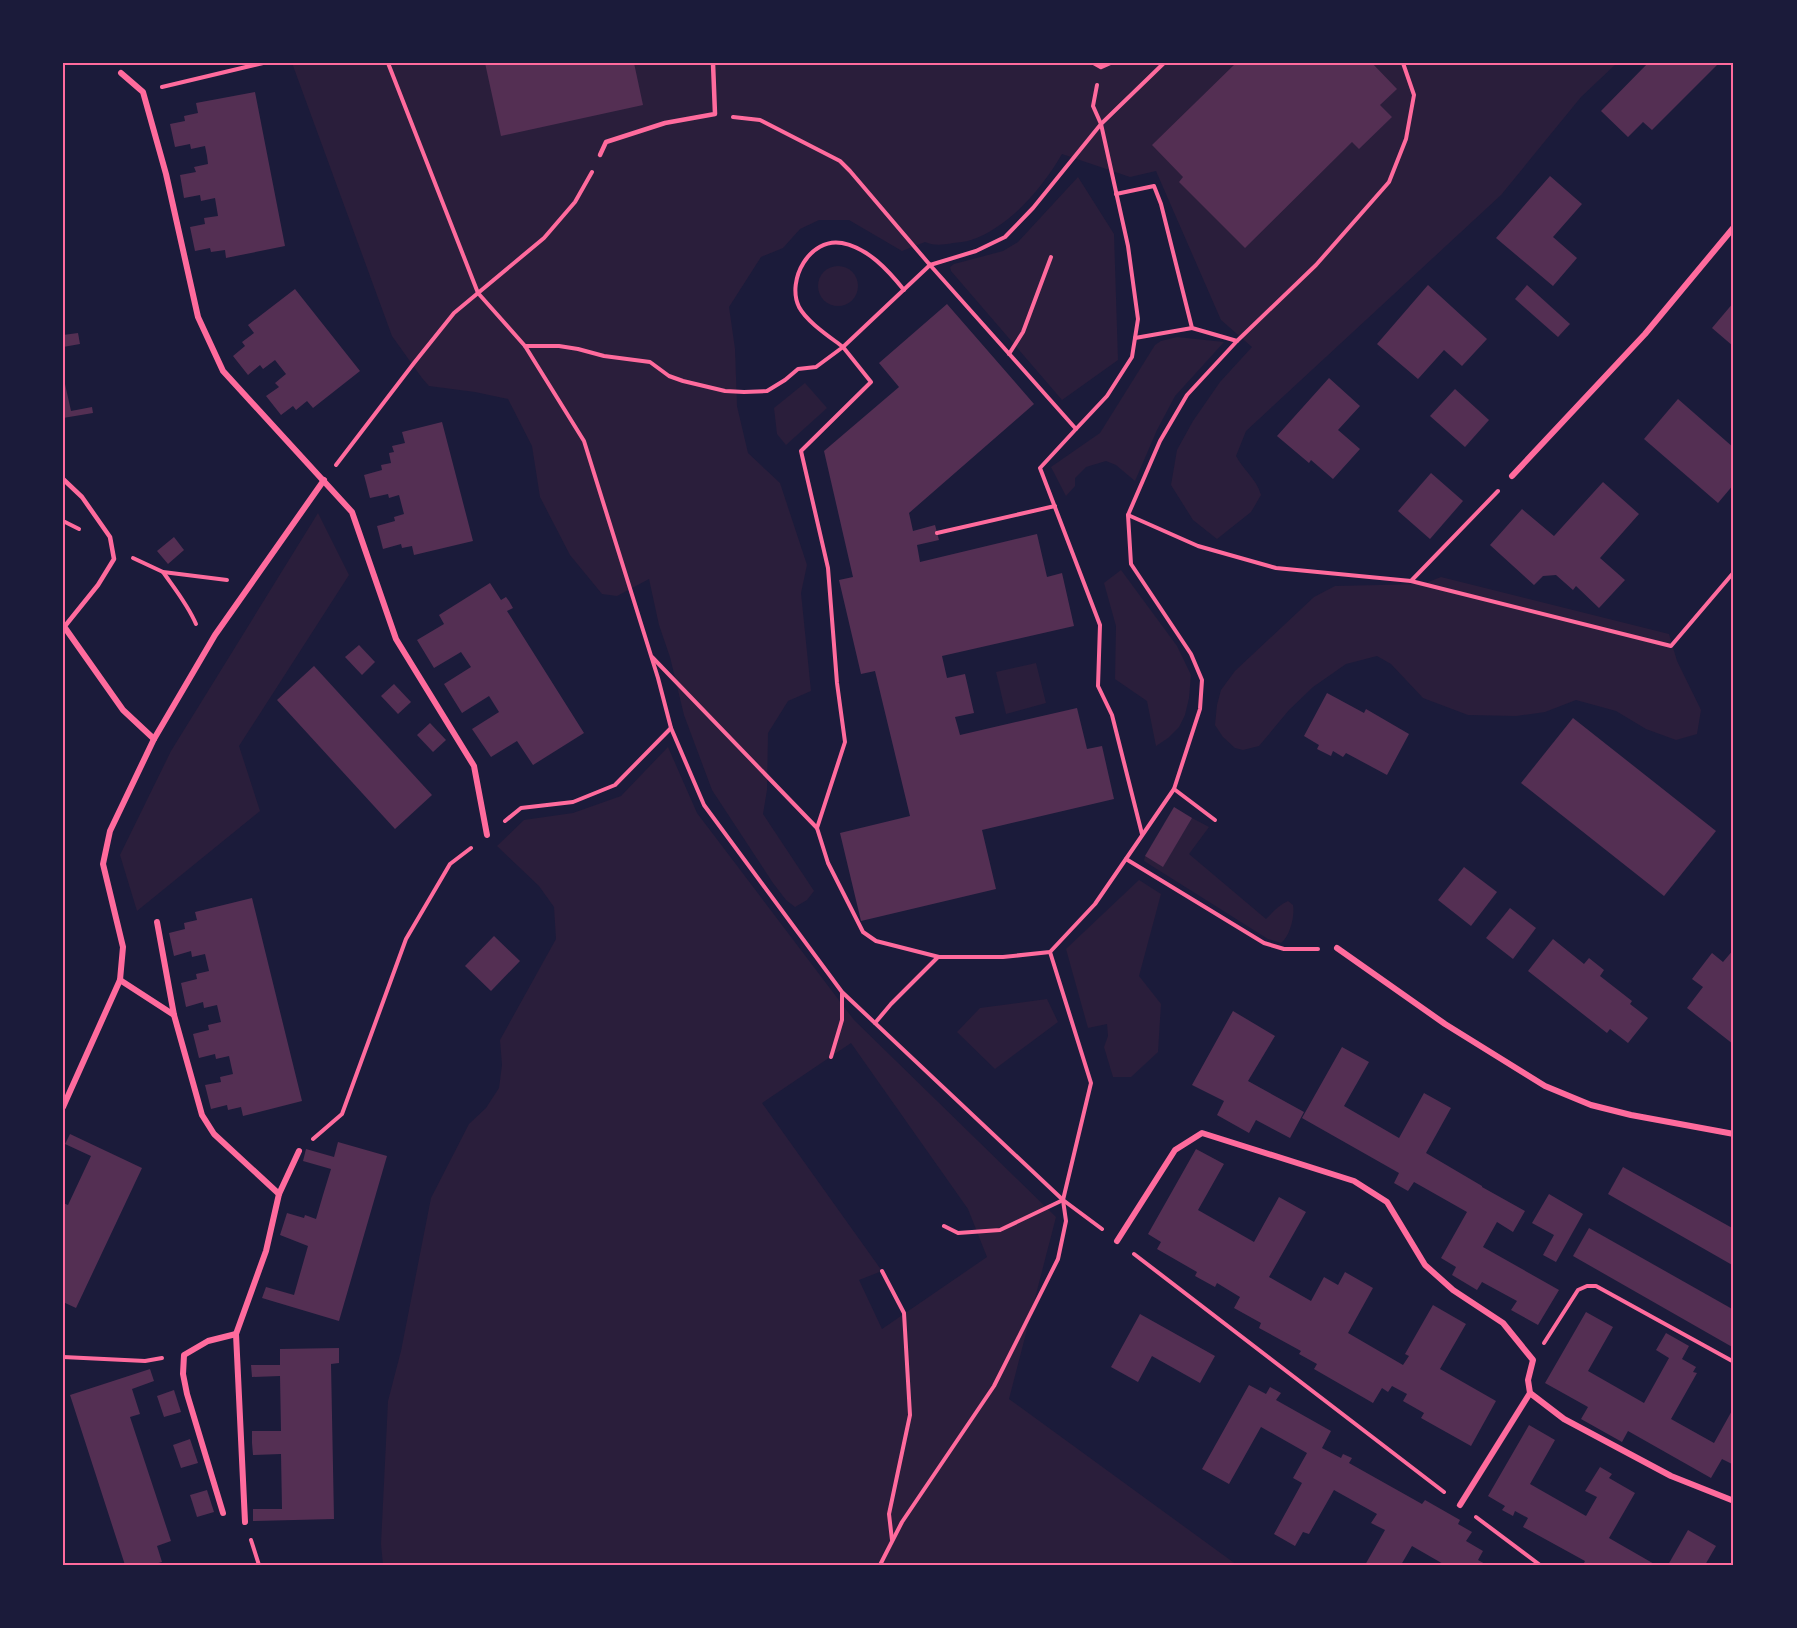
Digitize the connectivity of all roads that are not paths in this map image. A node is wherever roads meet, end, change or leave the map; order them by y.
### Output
1 (713, 63) edge
2 (1094, 63) edge
3 (1110, 63) edge
4 (121, 73) dead end
5 (600, 155) road end
6 (1734, 227) edge
7 (1512, 477) road end
8 (63, 479) edge
9 (324, 480) junction
10 (64, 625) edge
11 (154, 739) junction
12 (487, 835) road end
13 (157, 922) dead end
14 (1337, 948) road end
15 (120, 980) junction
16 (174, 1015) junction
17 (63, 1107) edge
18 (1734, 1134) edge
19 (299, 1151) road end
20 (279, 1194) junction
21 (1117, 1241) road end
22 (236, 1334) junction
23 (1530, 1393) junction
24 (1734, 1501) edge
25 (1460, 1505) road end
26 (223, 1514) dead end
27 (245, 1522) dead end

1 - 5 lane
2 - 3 lane
4 - 9 street
6 - 7 street
8 - 10 lane
9 - 11 street
9 - 12 street
10 - 11 street
11 - 15 street
13 - 16 street
14 - 18 street
15 - 16 street
15 - 17 street
16 - 20 street
19 - 20 street
20 - 22 street
21 - 23 street
22 - 26 street
22 - 27 street
23 - 24 street
23 - 25 street

